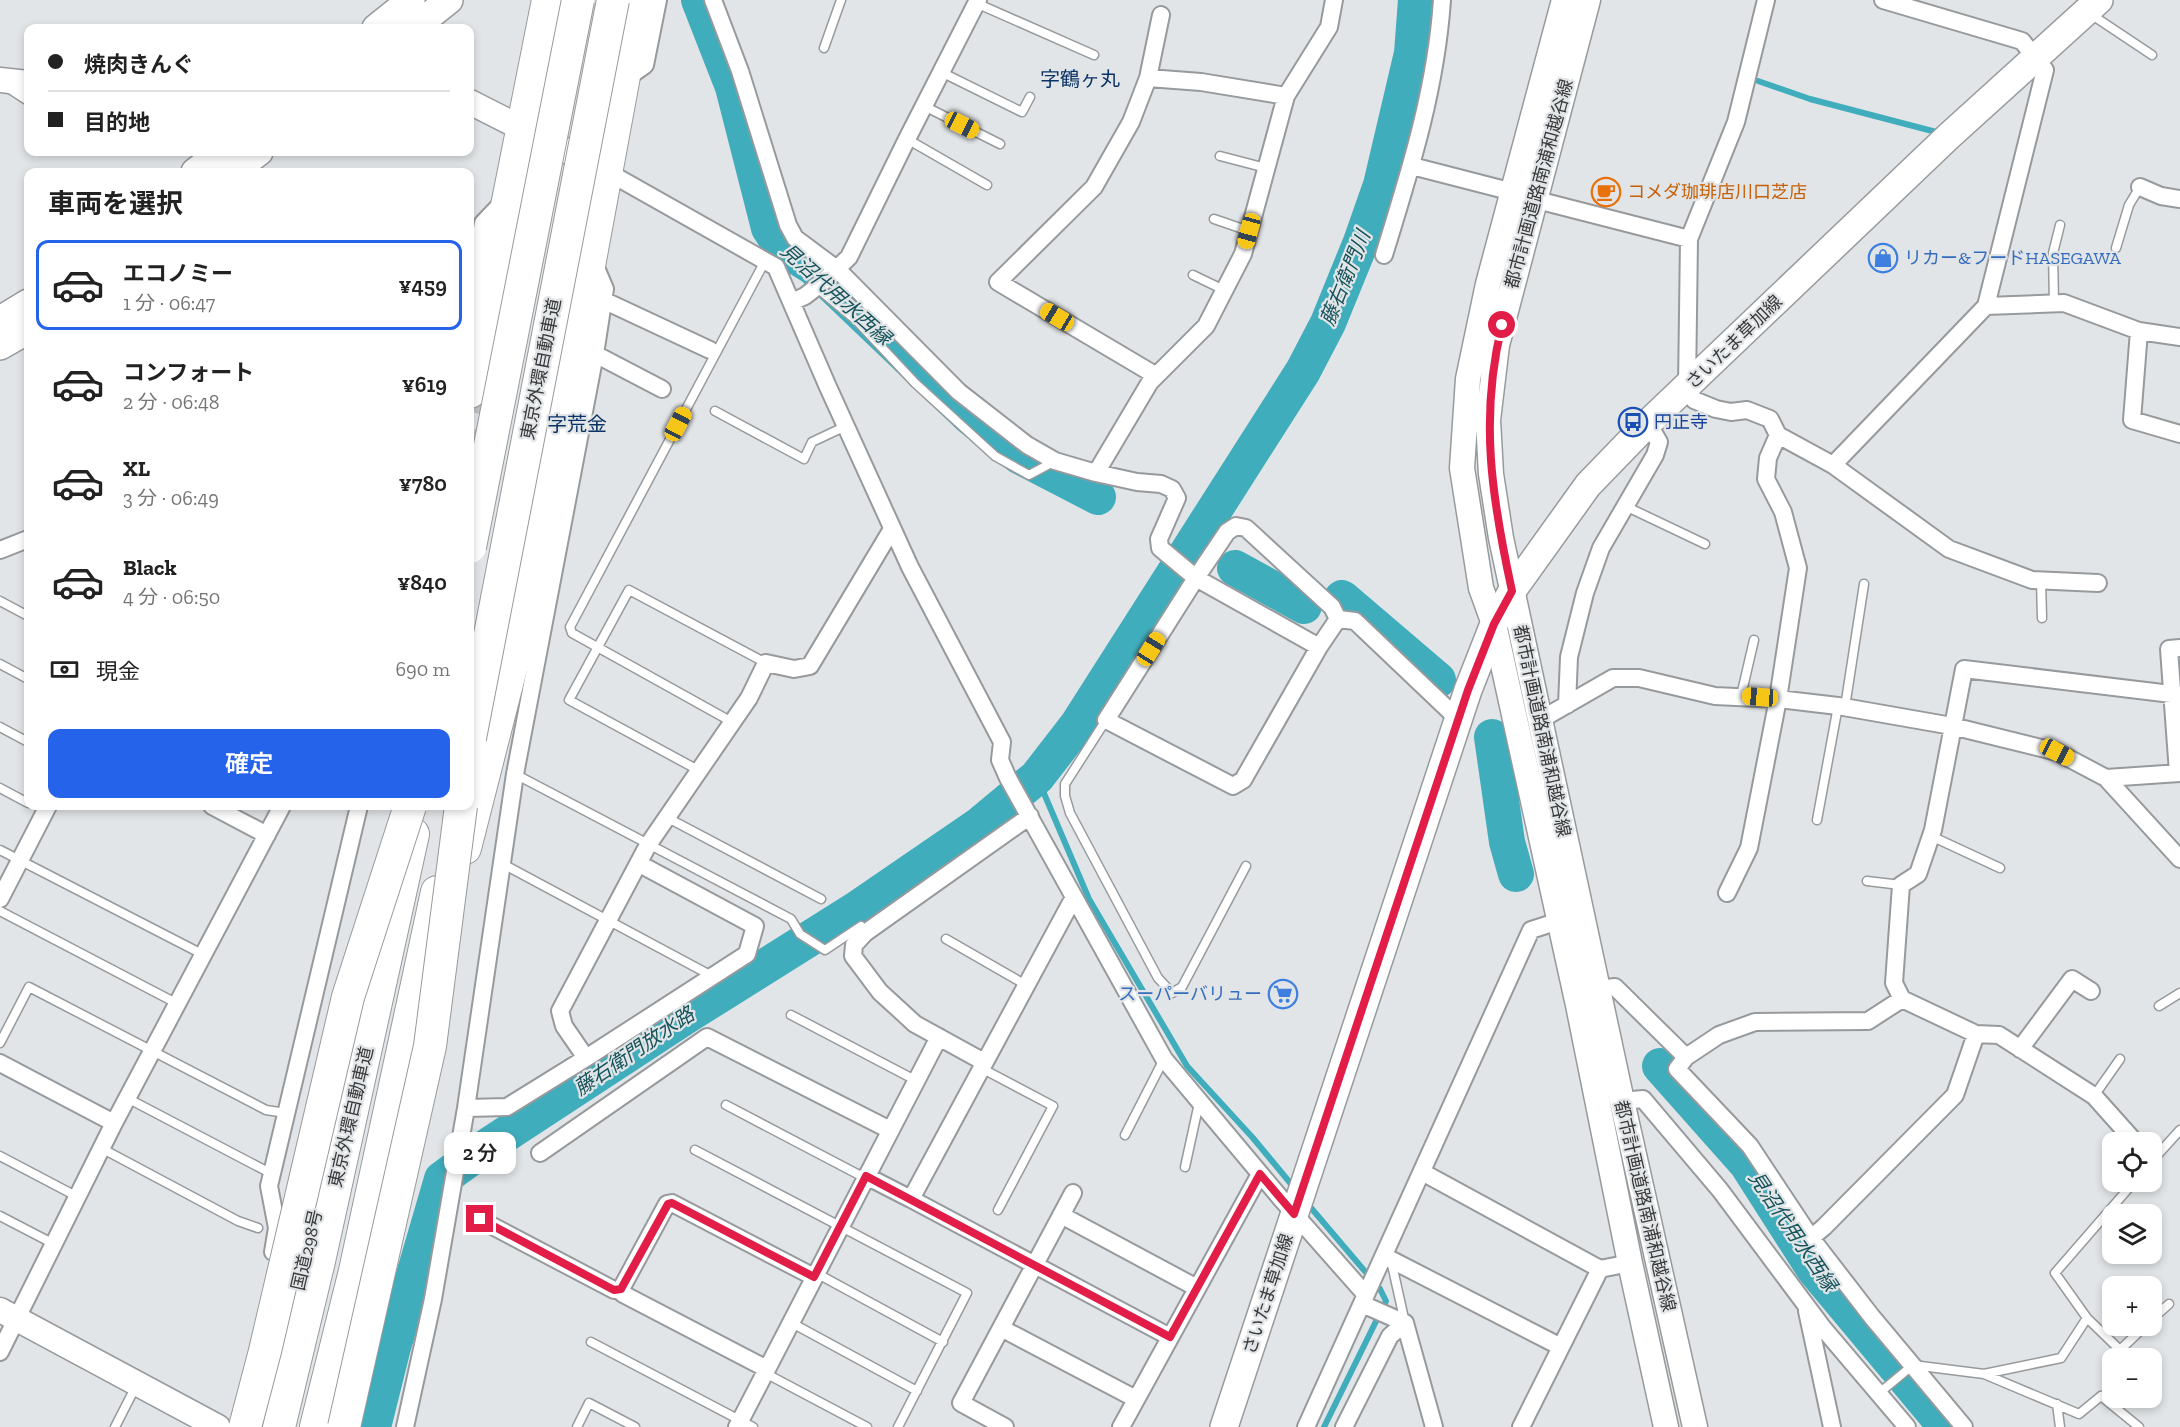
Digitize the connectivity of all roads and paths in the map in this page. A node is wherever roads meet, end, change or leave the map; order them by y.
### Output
1 (411, 0) edge
2 (449, 0) edge
3 (613, 0) edge
4 (638, 0) edge
5 (658, 0) edge
6 (713, 0) edge
7 (841, 0) edge
8 (1334, 0) edge
9 (1442, 0) edge
10 (1564, 0) edge
11 (1588, 0) edge
12 (1766, 0) edge
13 (1883, 0) edge
14 (555, 1) edge
15 (977, 2) edge
16 (2092, 6) edge
17 (1161, 15) dead end
18 (381, 24) edge
19 (419, 24) edge
20 (824, 48) dead end
21 (1094, 55) dead end
22 (2152, 55) dead end
23 (2036, 59) junction
24 (941, 72) junction
25 (1148, 78) junction
26 (1, 81) edge
27 (623, 81) junction
28 (24, 82) edge
29 (1286, 96) junction
30 (1030, 97) dead end
31 (24, 99) edge
32 (474, 104) edge
33 (924, 106) junction
34 (524, 128) junction
35 (907, 139) junction
36 (1000, 144) dead end
37 (216, 156) edge
38 (254, 156) edge
39 (1220, 156) dead end
40 (1412, 166) junction
41 (200, 168) edge
42 (237, 168) edge
43 (1266, 168) junction
44 (606, 171) junction
45 (987, 184) dead end
46 (2140, 187) joint
47 (1513, 192) junction
48 (510, 194) junction
49 (2180, 199) edge
50 (1537, 200) junction
51 (1214, 219) dead end
52 (2060, 225) dead end
53 (1249, 231) junction
54 (1689, 239) junction
55 (2116, 248) dead end
56 (590, 254) junction
57 (1384, 255) dead end
58 (765, 261) junction
59 (474, 275) edge
60 (1193, 275) dead end
61 (827, 279) junction
62 (1224, 290) junction
63 (603, 300) junction
64 (792, 302) junction
65 (2054, 303) junction
66 (24, 305) edge
67 (1986, 306) junction
68 (0, 320) edge
69 (2139, 331) junction
70 (24, 332) edge
71 (2180, 337) edge
72 (0, 346) edge
73 (710, 350) dead end
74 (595, 354) junction
75 (474, 372) tunnel mouth
76 (1155, 375) junction
77 (1687, 387) junction
78 (662, 389) dead end
79 (715, 411) dead end
80 (1648, 423) junction
81 (846, 426) junction
82 (1778, 435) junction
83 (2180, 435) edge
84 (1055, 461) junction
85 (1833, 465) junction
86 (1096, 473) junction
87 (1625, 506) junction
88 (474, 521) edge
89 (892, 529) junction
90 (24, 541) edge
91 (1705, 544) dead end
92 (0, 550) edge
93 (1194, 576) junction
94 (2042, 580) junction
95 (2098, 583) dead end
96 (1864, 584) dead end
97 (1512, 591) junction
98 (0, 601) edge
99 (24, 614) edge
100 (2042, 618) dead end
101 (1338, 619) junction
102 (1494, 624) junction
103 (1754, 640) dead end
104 (1319, 646) junction
105 (599, 647) junction
106 (2180, 648) edge
107 (766, 663) junction
108 (0, 664) edge
109 (24, 677) edge
110 (2176, 695) edge
111 (1741, 696) junction
112 (1778, 699) junction
113 (1567, 705) junction
114 (1842, 707) junction
115 (474, 717) edge
116 (1458, 719) junction
117 (1106, 720) junction
118 (1540, 720) junction
119 (732, 722) junction
120 (1952, 726) junction
121 (0, 727) edge
122 (24, 740) edge
123 (698, 770) junction
124 (2179, 773) edge
125 (515, 774) junction
126 (2106, 778) junction
127 (0, 788) edge
128 (24, 801) edge
129 (42, 810) edge
130 (220, 810) edge
131 (280, 810) edge
132 (358, 810) edge
133 (392, 810) edge
134 (409, 810) edge
135 (417, 810) edge
136 (454, 810) edge
137 (460, 810) edge
138 (1030, 816) junction
139 (666, 817) junction
140 (1817, 820) dead end
141 (267, 835) junction
142 (1931, 836) junction
143 (648, 845) junction
144 (0, 850) edge
145 (2180, 858) edge
146 (20, 860) junction
147 (501, 863) junction
148 (1246, 866) dead end
149 (647, 868) dead end
150 (2000, 868) dead end
151 (1867, 881) dead end
152 (1901, 885) junction
153 (1727, 892) dead end
154 (1074, 897) junction
155 (0, 899) edge
156 (821, 899) dead end
157 (0, 911) edge
158 (607, 921) junction
159 (1559, 921) junction
160 (865, 933) junction
161 (946, 939) dead end
162 (202, 954) junction
163 (712, 976) junction
164 (1026, 985) junction
165 (1598, 989) junction
166 (2091, 991) dead end
167 (2180, 993) edge
168 (1902, 999) junction
169 (176, 1003) junction
170 (2159, 1006) dead end
171 (791, 1016) dead end
172 (1976, 1034) junction
173 (939, 1037) junction
174 (0, 1043) edge
175 (2020, 1048) junction
176 (151, 1051) junction
177 (1686, 1057) junction
178 (586, 1058) junction
179 (1164, 1059) junction
180 (2120, 1059) dead end
181 (0, 1063) edge
182 (982, 1065) junction
183 (917, 1081) junction
184 (2094, 1096) junction
185 (127, 1098) junction
186 (1622, 1101) junction
187 (1200, 1102) junction
188 (726, 1105) dead end
189 (466, 1108) junction
190 (286, 1113) junction
191 (114, 1123) junction
192 (890, 1130) junction
193 (2180, 1130) edge
194 (2126, 1132) edge
195 (1125, 1135) dead end
196 (100, 1148) junction
197 (2162, 1149) edge
198 (695, 1150) dead end
199 (540, 1152) dead end
200 (0, 1156) edge
201 (1185, 1167) dead end
202 (1422, 1172) junction
203 (272, 1174) junction
204 (1260, 1174) junction
205 (866, 1177) junction
206 (2125, 1192) edge
207 (1073, 1193) dead end
208 (76, 1196) junction
209 (910, 1199) junction
210 (1298, 1200) junction
211 (999, 1210) dead end
212 (1061, 1215) junction
213 (0, 1216) edge
214 (480, 1219) dead end
215 (841, 1226) junction
216 (258, 1228) dead end
217 (1811, 1238) junction
218 (52, 1243) junction
219 (1388, 1258) junction
220 (1630, 1263) junction
221 (1034, 1266) junction
222 (1600, 1269) junction
223 (815, 1275) junction
224 (1197, 1288) junction
225 (621, 1289) junction
226 (1364, 1299) junction
227 (2169, 1304) dead end
228 (1805, 1305) junction
229 (2162, 1310) edge
230 (8, 1315) edge
231 (2087, 1318) junction
232 (291, 1322) junction
233 (790, 1322) junction
234 (1405, 1323) junction
235 (1001, 1328) junction
236 (2102, 1333) edge
237 (2106, 1336) edge
238 (2135, 1336) edge
239 (1170, 1337) junction
240 (591, 1342) dead end
241 (943, 1342) junction
242 (1561, 1347) junction
243 (0, 1352) edge
244 (1913, 1365) junction
245 (766, 1371) junction
246 (1984, 1374) junction
247 (138, 1382) junction
248 (917, 1391) junction
249 (1878, 1394) junction
250 (1136, 1398) junction
251 (2057, 1404) junction
252 (743, 1425) edge
253 (115, 1427) edge
254 (224, 1427) edge
255 (262, 1427) edge
256 (279, 1427) edge
257 (316, 1427) edge
258 (329, 1427) edge
259 (344, 1427) edge
260 (405, 1427) edge
261 (577, 1427) edge
262 (635, 1427) edge
263 (867, 1427) edge
264 (898, 1427) edge
265 (1005, 1427) edge
266 (1121, 1427) edge
267 (1224, 1427) edge
268 (1306, 1427) edge
269 (1344, 1427) edge
270 (1434, 1427) edge
271 (1521, 1427) edge
272 (1666, 1427) edge
273 (1695, 1427) edge
274 (1832, 1427) edge
275 (1907, 1427) edge
276 (1964, 1427) edge
277 (2060, 1427) edge
278 (2139, 1427) edge

1 - 18 main road
2 - 19 main road
3 - 115 highway, 東京外環自動車道, bridge
4 - 27 highway
5 - 27 street
6 - 61 street
7 - 20 lane
8 - 29 street
9 - 40 street
10 - 47 street, 都市計画道路南浦和越谷線
11 - 50 street, 都市計画道路南浦和越谷線
12 - 54 street
13 - 23 street
14 - 34 highway
14 - 88 highway, 東京外環自動車道, bridge
15 - 21 lane
15 - 24 street
16 - 22 lane
16 - 23 main road, さいたま草加線
17 - 25 street
23 - 67 street
23 - 77 main road, さいたま草加線
24 - 30 lane
24 - 33 street
25 - 29 street
25 - 76 street
26 - 28 street
26 - 31 lane
27 - 44 highway
29 - 43 street
32 - 34 street
33 - 35 street
33 - 36 lane
34 - 44 street
34 - 48 highway
35 - 45 lane
35 - 61 street
37 - 41 main road
38 - 42 main road
39 - 43 lane
40 - 47 street
40 - 57 street
43 - 53 street
44 - 56 highway
44 - 58 street
46 - 49 street
46 - 55 lane
47 - 102 street, 都市計画道路南浦和越谷線
48 - 59 street
48 - 75 highway
50 - 54 street
50 - 97 street, 都市計画道路南浦和越谷線
51 - 53 lane
52 - 65 lane
53 - 62 street
54 - 77 street
56 - 63 street
56 - 258 highway
58 - 64 street
58 - 105 lane
60 - 62 lane
61 - 64 street
61 - 84 street
61 - 84 lane
62 - 76 street
63 - 73 street
63 - 74 street
64 - 81 street
65 - 67 street
65 - 69 street
66 - 68 main road
67 - 85 street
69 - 71 street
69 - 83 street
70 - 72 main road
74 - 78 street
74 - 125 street
76 - 86 street
77 - 80 main road, さいたま草加線
77 - 82 street
79 - 81 lane
80 - 87 street
80 - 97 main road, さいたま草加線
81 - 89 street
82 - 85 street
82 - 112 street
84 - 86 street
85 - 94 street
86 - 93 street
87 - 91 lane
87 - 113 street
89 - 107 street
89 - 138 street
90 - 92 street
93 - 101 street
93 - 104 street
93 - 117 street
94 - 95 street
94 - 100 lane
96 - 114 lane
97 - 102 main road, さいたま草加線
97 - 118 street, 都市計画道路南浦和越谷線
98 - 99 lane
101 - 104 street
101 - 116 street
102 - 116 main road, さいたま草加線
102 - 159 street, 都市計画道路南浦和越谷線
103 - 111 lane
104 - 117 street
105 - 107 lane
105 - 119 lane
105 - 123 lane
106 - 110 street
107 - 119 street
108 - 109 lane
110 - 120 street
110 - 124 street
111 - 112 street
111 - 113 street
112 - 114 street
112 - 153 street
113 - 118 street
114 - 120 street
114 - 140 lane
116 - 210 main road, さいたま草加線
117 - 148 lane
118 - 165 street, 都市計画道路南浦和越谷線
119 - 123 street
120 - 126 street
120 - 142 street
121 - 122 lane
123 - 139 street
124 - 126 street
125 - 143 lane
125 - 147 street
126 - 145 street
127 - 128 lane
129 - 146 street
130 - 141 street
131 - 141 street
132 - 190 street
133 - 232 highway, 国道298号
134 - 254 highway, bridge
135 - 256 highway, 東京外環自動車道
136 - 257 highway, 東京外環自動車道
137 - 259 highway, bridge
138 - 154 street
138 - 160 street
139 - 143 street
139 - 156 lane
141 - 162 street
142 - 150 lane
142 - 152 street
143 - 158 street
143 - 160 lane
144 - 146 lane
146 - 155 street
146 - 162 lane
147 - 158 lane
147 - 189 street
149 - 163 street
151 - 152 lane
152 - 168 street
154 - 164 street
154 - 179 street
157 - 169 lane
158 - 163 lane
158 - 178 street
159 - 202 street
159 - 220 street, 都市計画道路南浦和越谷線
160 - 173 street
161 - 164 lane
162 - 169 street
163 - 178 street
164 - 182 street
165 - 177 street
165 - 186 street, 都市計画道路南浦和越谷線
166 - 175 street
167 - 170 lane
168 - 172 street
168 - 177 street
169 - 176 street
171 - 183 lane
172 - 175 street
172 - 217 street
173 - 182 street
173 - 183 street
174 - 176 lane
175 - 184 street
176 - 185 street
176 - 190 lane
177 - 217 street
178 - 189 street
179 - 187 street
179 - 195 lane
180 - 184 lane
181 - 191 street
182 - 209 street
182 - 211 lane
183 - 192 street
184 - 194 street
185 - 191 street
185 - 203 lane
186 - 228 street
186 - 273 street, 都市計画道路南浦和越谷線
187 - 201 lane
187 - 204 street
188 - 205 lane
189 - 260 street
190 - 203 street
191 - 196 street
192 - 199 street
192 - 205 street
193 - 197 lane
196 - 208 street
196 - 216 lane
198 - 215 lane
200 - 208 lane
202 - 219 street
202 - 222 street
203 - 232 street
204 - 210 street
204 - 224 street
205 - 209 street
205 - 215 street
206 - 231 lane
207 - 212 street
208 - 218 street
209 - 221 street
210 - 226 street
210 - 267 main road, さいたま草加線
212 - 221 street
212 - 224 street
213 - 218 lane
214 - 225 street
215 - 223 street
215 - 241 lane
217 - 244 street
218 - 230 street
219 - 226 street
219 - 234 lane
219 - 242 street
220 - 222 street
220 - 272 street, 都市計画道路南浦和越谷線
221 - 235 street
221 - 239 street
222 - 242 street
223 - 225 street
223 - 233 street
223 - 241 lane
224 - 239 street
225 - 245 street
226 - 234 street
226 - 268 street
227 - 229 lane
228 - 249 street
228 - 274 street
230 - 243 street
230 - 247 street
231 - 236 lane
231 - 246 lane
232 - 255 highway, 国道298号
233 - 245 street
233 - 248 lane
234 - 269 street
234 - 270 street
235 - 250 street
235 - 265 street
237 - 238 lane
239 - 250 street
240 - 252 lane
241 - 248 lane
242 - 271 street
244 - 246 lane
244 - 249 lane
244 - 276 street
245 - 252 street
245 - 263 lane
246 - 251 lane
247 - 253 lane
247 - 254 street
248 - 264 lane
249 - 275 street
250 - 266 street
251 - 277 lane
251 - 278 lane
261 - 262 lane

